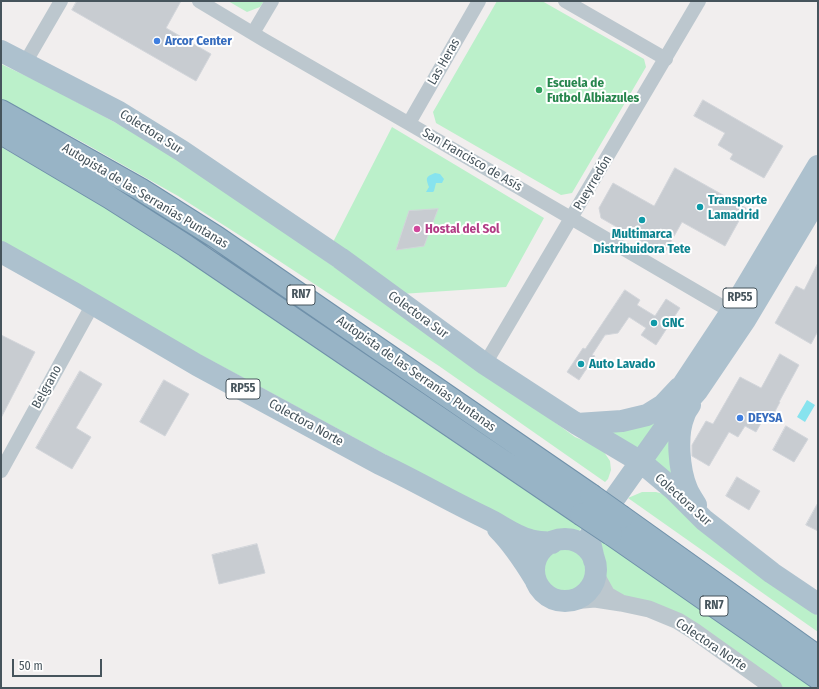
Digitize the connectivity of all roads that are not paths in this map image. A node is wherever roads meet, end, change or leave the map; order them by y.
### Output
1 (61, 1) edge
2 (199, 1) edge
3 (272, 1) edge
4 (479, 1) edge
5 (565, 1) edge
6 (699, 1) edge
7 (253, 33) junction
8 (1, 51) edge
9 (666, 59) junction
10 (25, 63) junction
11 (1, 111) edge
12 (409, 123) junction
13 (1, 133) edge
14 (818, 166) edge
15 (818, 198) edge
16 (571, 219) junction
17 (1, 252) edge
18 (93, 304) junction
19 (738, 316) junction
20 (485, 364) junction
21 (690, 387) junction
22 (576, 424) junction
23 (641, 462) junction
24 (1, 471) edge
25 (488, 519) junction
26 (604, 520) junction
27 (704, 520) junction
28 (558, 541) junction
29 (595, 566) junction
30 (535, 579) junction
31 (572, 601) junction
32 (621, 603) junction
33 (818, 604) edge
34 (818, 657) edge
35 (818, 678) edge
36 (774, 688) edge

1 - 10 street
2 - 7 street, San Francisco de Asís
3 - 7 street
4 - 12 street, Las Heras
5 - 9 street
6 - 9 street, Pueyrredón
7 - 12 street, San Francisco de Asís
8 - 10 main road, Colectora Sur
9 - 16 street, Pueyrredón
10 - 20 main road, Colectora Sur
11 - 26 highway, Autopista de las Serranías Puntanas / RN7, bridge
12 - 16 street, San Francisco de Asís
13 - 26 highway, Autopista de las Serranías Puntanas / RN7
14 - 19 main road, RP55
15 - 19 main road, RP55
16 - 19 street, San Francisco de Asís
16 - 20 street, Pueyrredón
17 - 18 main road, Colectora Norte / RP55
18 - 24 street, Belgrano
18 - 25 main road, Colectora Norte / RP55
19 - 21 main road, RP55
20 - 22 main road, Colectora Sur
21 - 22 main road
21 - 23 main road, RP55
21 - 27 main road
22 - 23 main road, Colectora Sur
23 - 26 main road, RP55
23 - 27 main road, Colectora Sur
25 - 28 main road, Colectora Norte / RP55
25 - 30 main road, Colectora Norte / RP55
26 - 28 main road, RP55
26 - 29 main road, RP55
26 - 34 highway, Autopista de las Serranías Puntanas / RN7
26 - 35 highway, Autopista de las Serranías Puntanas / RN7
27 - 33 main road, Colectora Sur
28 - 29 main road, RP55
28 - 30 main road, RP55
29 - 31 main road
29 - 32 street, Colectora Norte
30 - 31 main road, RP55
31 - 32 street, Colectora Norte
32 - 36 street, Colectora Norte

